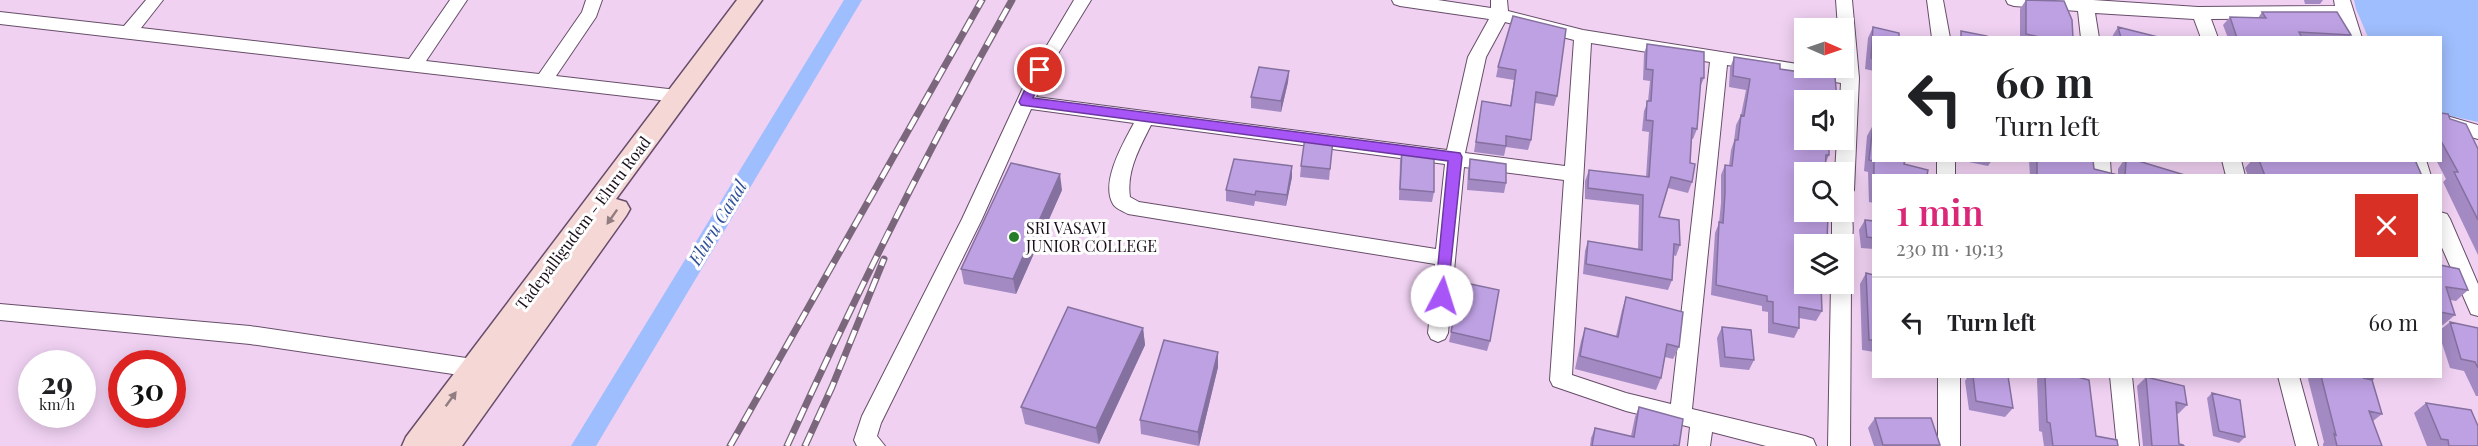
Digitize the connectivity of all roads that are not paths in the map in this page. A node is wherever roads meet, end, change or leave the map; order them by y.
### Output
1 (155, 0) edge
2 (459, 0) edge
3 (594, 0) edge
4 (750, 0) edge
5 (770, 0) edge
6 (1083, 0) edge
7 (1400, 0) edge
8 (1844, 0) edge
9 (1935, 0) edge
10 (2014, 0) edge
11 (2086, 4) edge
12 (2343, 6) edge
13 (1499, 8) edge
14 (2200, 13) junction
15 (0, 18) edge
16 (1845, 18) edge
17 (128, 33) junction
18 (1583, 36) junction
19 (1941, 36) edge
20 (2090, 36) edge
21 (2209, 36) edge
22 (2352, 36) edge
23 (1719, 56) junction
24 (414, 65) junction
25 (1794, 69) edge
26 (1850, 78) edge
27 (544, 80) junction
28 (677, 96) junction
29 (1025, 102) junction
30 (1145, 118) junction
31 (2442, 122) edge
32 (2478, 132) edge
33 (1455, 157) junction
34 (1846, 162) edge
35 (1574, 174) junction
36 (2442, 224) edge
37 (1446, 258) junction
38 (2442, 265) edge
39 (2461, 268) junction
40 (1841, 294) edge
41 (2478, 308) edge
42 (0, 312) edge
43 (1438, 333) dead end
44 (473, 368) junction
45 (1949, 378) edge
46 (2121, 378) edge
47 (2289, 378) edge
48 (1680, 416) junction
49 (1702, 421) junction
50 (1796, 445) edge
51 (417, 446) edge
52 (444, 446) edge
53 (874, 446) edge
54 (1699, 446) edge
55 (1839, 446) edge
56 (1949, 446) edge
57 (2128, 446) edge
58 (2307, 446) edge

1 - 17 street
2 - 24 street
3 - 27 street
4 - 28 main road, Tadepalligudem - Eluru Road
5 -> 52 main road, Tadepalligudem - Eluru Road
6 - 29 street
7 - 13 street
8 - 16 street
9 - 19 street
10 - 11 street
11 - 14 street
11 - 20 street
12 - 14 street
12 - 22 street
13 - 18 street
13 - 33 street
14 - 21 street
15 - 17 street
17 - 24 street
18 - 23 street
18 - 35 street
23 - 25 street
23 - 48 street
24 - 27 street
26 - 34 street
27 - 28 street
28 - 44 main road, Tadepalligudem - Eluru Road
29 - 30 street
29 - 53 street
30 - 33 street
30 - 37 street
31 - 32 street
33 - 35 street
33 - 37 street
35 - 48 street
36 - 39 street
37 - 43 street
38 - 39 street
39 - 41 street
40 - 55 street
42 - 44 street
51 -> 44 main road, Tadepalligudem - Eluru Road
45 - 56 street
46 - 57 street
47 - 58 street
48 - 49 street
49 - 50 street
49 - 54 street

